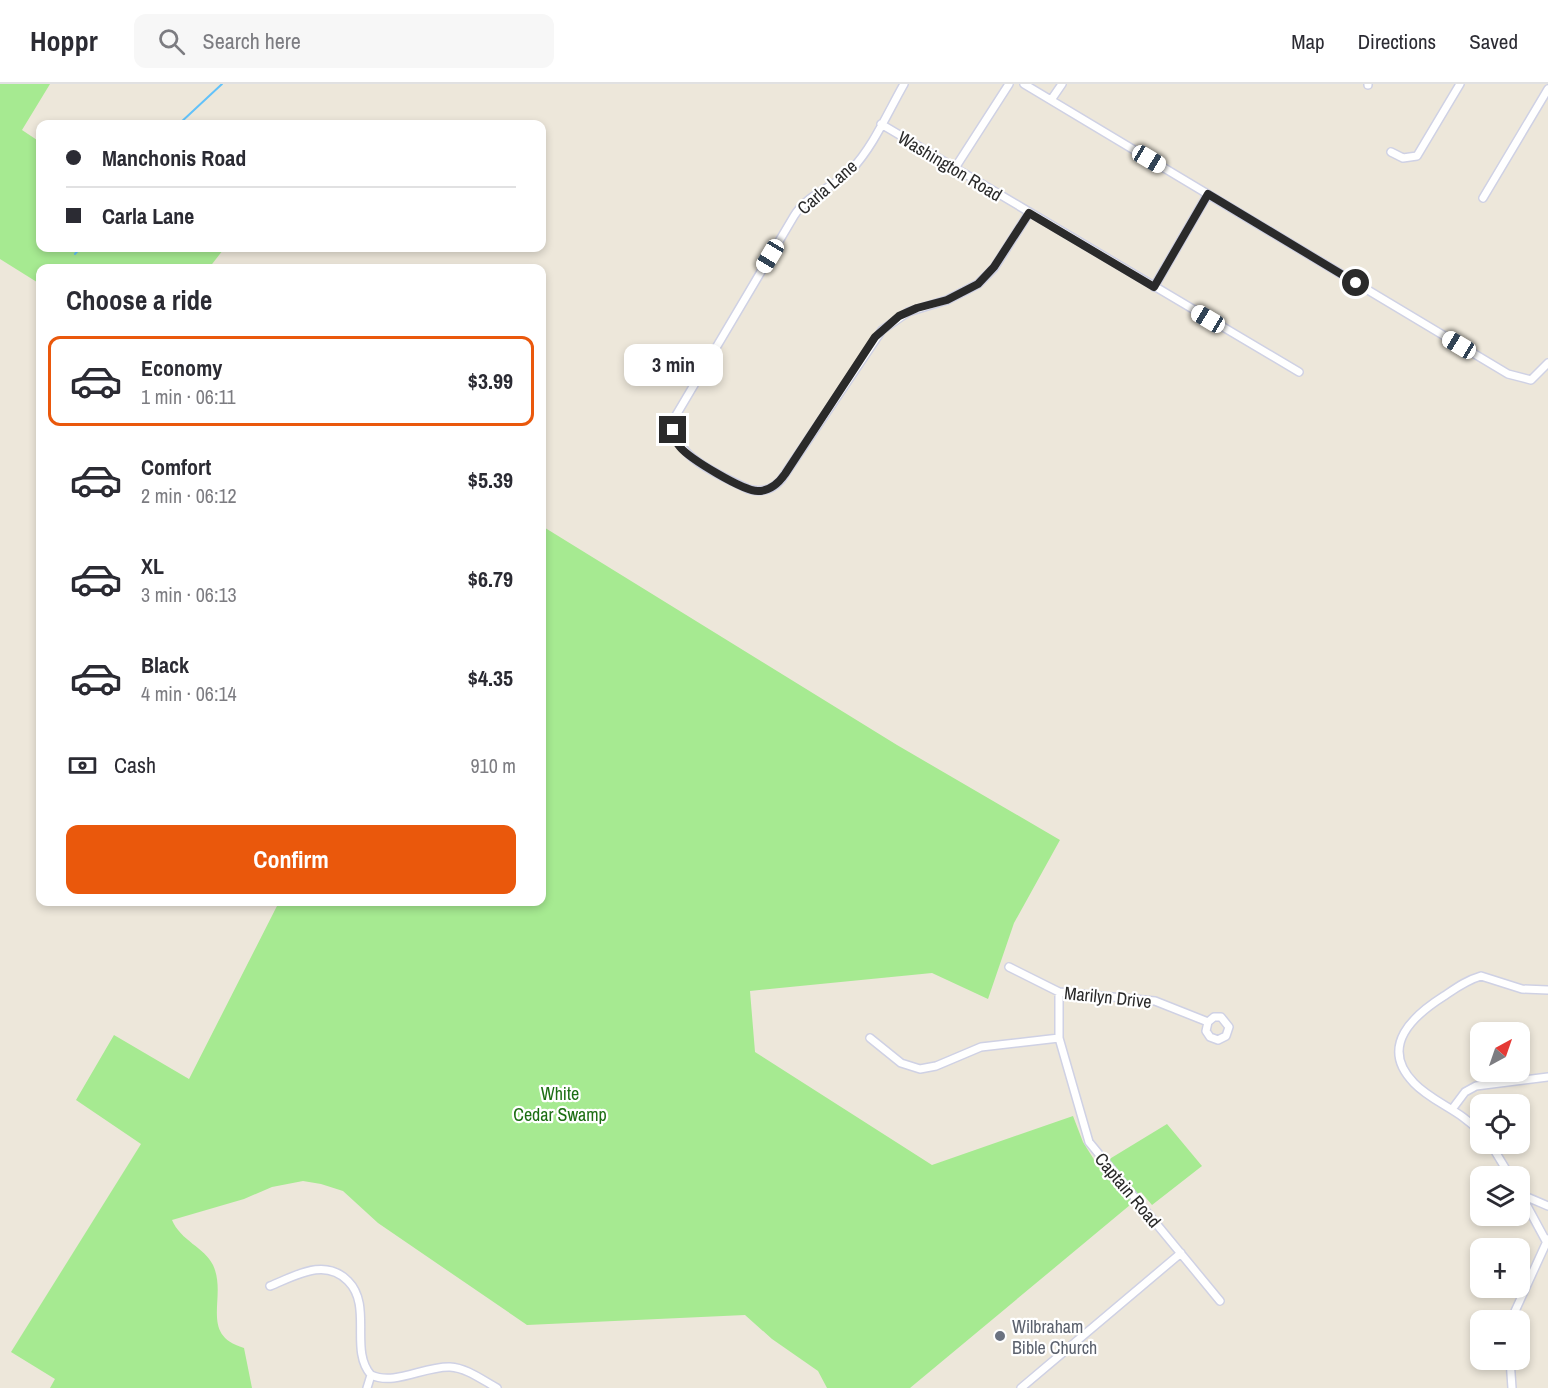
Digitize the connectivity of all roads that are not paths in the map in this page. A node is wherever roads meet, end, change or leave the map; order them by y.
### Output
1 (904, 84) edge
2 (1009, 84) edge
3 (1024, 84) edge
4 (1062, 84) edge
5 (1460, 84) edge
6 (1548, 89) edge
7 (1052, 100) junction
8 (881, 124) junction
9 (1391, 152) dead end
10 (955, 168) junction
11 (1208, 194) junction
12 (1483, 198) dead end
13 (1029, 213) junction
14 (1154, 287) junction
15 (1548, 363) edge
16 (1299, 372) dead end
17 (1009, 967) dead end
18 (1548, 990) edge
19 (1059, 992) junction
20 (1208, 1022) dead end
21 (870, 1038) dead end
22 (1059, 1038) junction
23 (1548, 1077) edge
24 (1453, 1108) junction
25 (1470, 1122) edge
26 (1530, 1198) edge
27 (1548, 1206) edge
28 (1530, 1211) edge
29 (1547, 1240) edge
30 (1181, 1253) junction
31 (270, 1286) dead end
32 (1220, 1301) dead end
33 (1516, 1310) edge
34 (1511, 1370) edge
35 (371, 1375) junction
36 (367, 1388) edge
37 (497, 1388) edge
38 (1021, 1388) edge
39 (1512, 1388) edge

1 - 8 street, Carla Lane
2 - 10 street
3 - 7 street
4 - 7 street
5 - 9 street
6 - 12 street
7 - 11 street
8 - 10 street, Washington Road
8 - 13 street, Carla Lane
10 - 13 street, Washington Road
11 - 14 street
11 - 15 street
13 - 14 street, Washington Road
14 - 16 street, Washington Road
17 - 19 street, Marilyn Drive
18 - 24 street
19 - 20 street, Marilyn Drive
19 - 22 street, Captain Road
21 - 22 street
22 - 30 street, Captain Road
23 - 24 street
24 - 25 street
26 - 27 street
28 - 29 street
29 - 33 street
30 - 32 street, Captain Road
30 - 38 street
31 - 35 street
34 - 39 street
35 - 36 street
35 - 37 street

